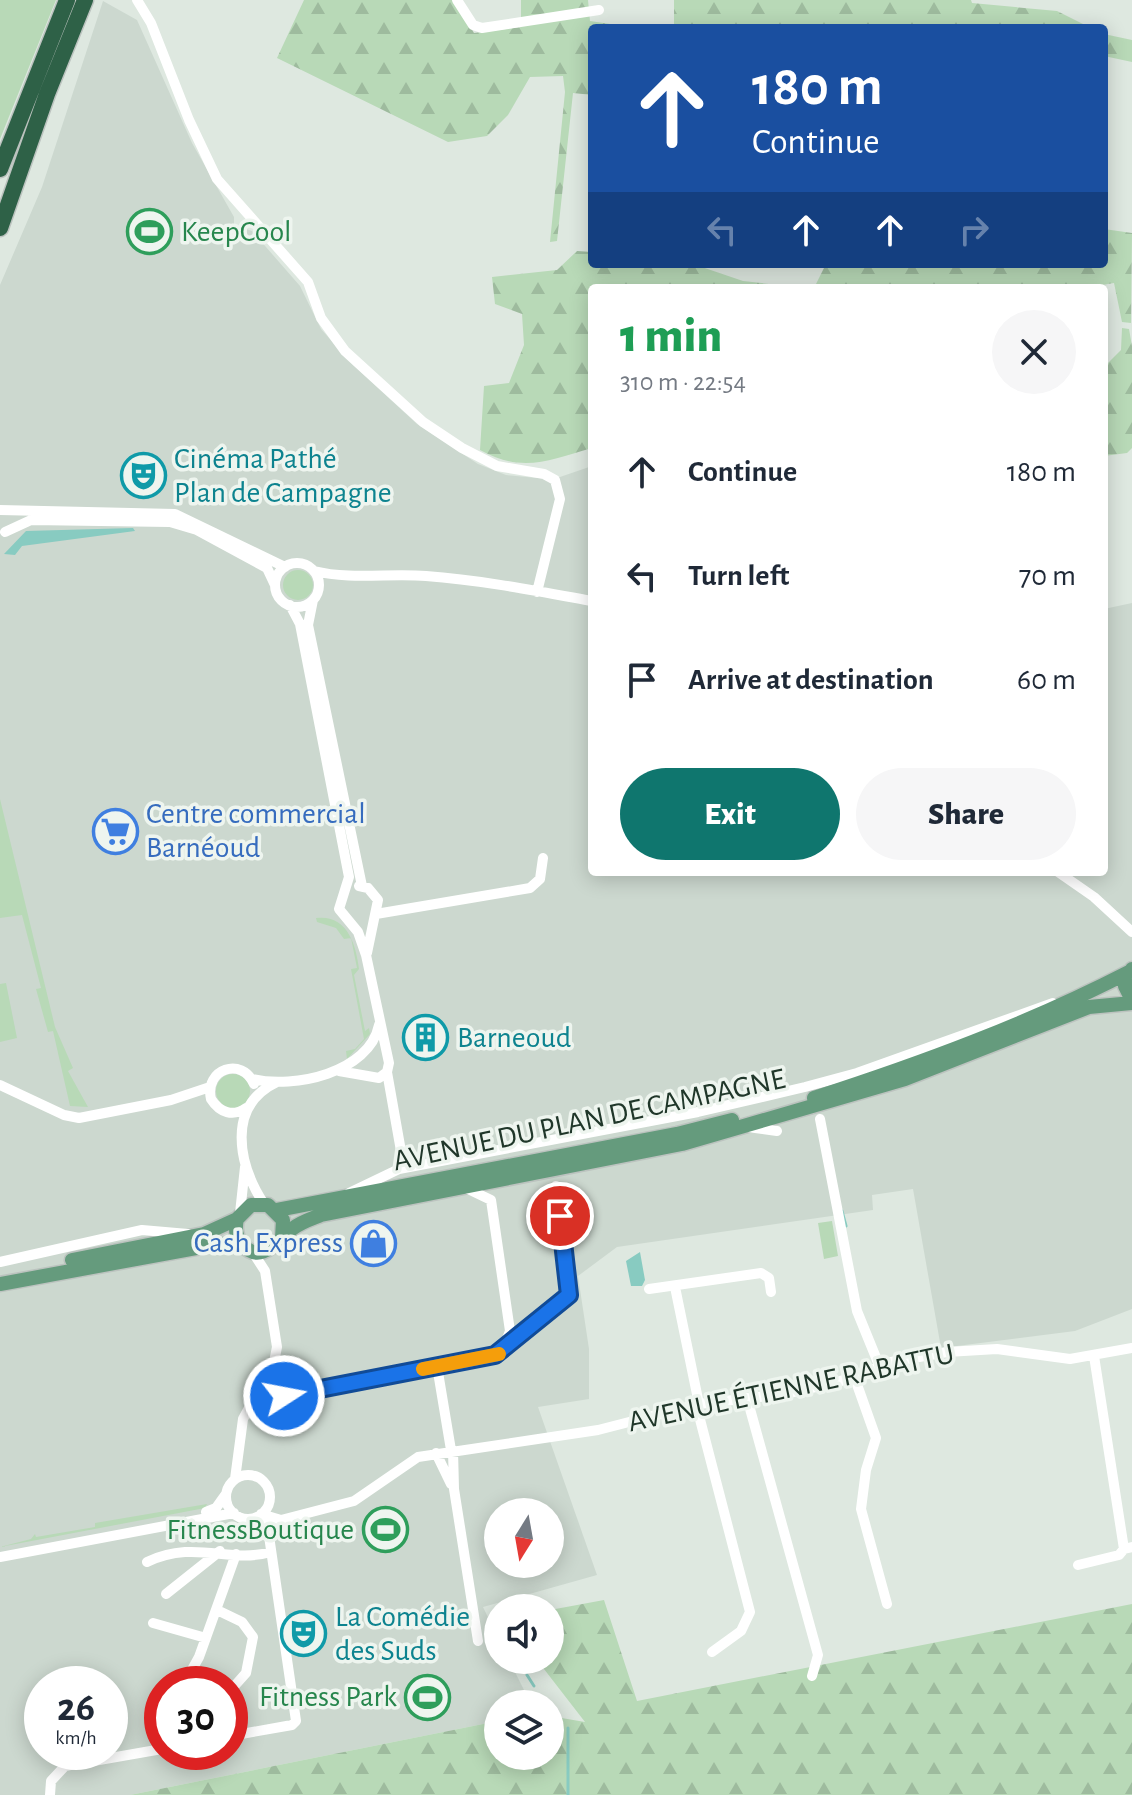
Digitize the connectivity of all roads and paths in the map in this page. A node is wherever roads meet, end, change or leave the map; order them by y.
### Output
1 (67, 0) edge
2 (85, 0) edge
3 (137, 0) edge
4 (457, 0) edge
5 (599, 10) dead end
6 (0, 169) edge
7 (0, 228) edge
8 (0, 511) edge
9 (2, 536) edge
10 (285, 567) junction
11 (314, 571) junction
12 (349, 577) junction
13 (275, 585) junction
14 (537, 592) junction
15 (315, 596) junction
16 (588, 600) edge
17 (290, 605) junction
18 (543, 858) dead end
19 (1064, 876) edge
20 (362, 886) junction
21 (349, 888) junction
22 (378, 900) junction
23 (405, 909) junction
24 (374, 916) junction
25 (351, 923) junction
26 (1132, 932) edge
27 (366, 955) junction
28 (1131, 971) edge
29 (1082, 997) junction
30 (1132, 1002) edge
31 (379, 1023) junction
32 (369, 1050) junction
33 (388, 1058) junction
34 (360, 1059) junction
35 (339, 1071) junction
36 (387, 1072) junction
37 (364, 1074) junction
38 (252, 1079) junction
39 (280, 1081) junction
40 (0, 1085) edge
41 (210, 1087) junction
42 (254, 1096) junction
43 (182, 1097) junction
44 (211, 1099) junction
45 (248, 1107) junction
46 (698, 1112) junction
47 (227, 1113) junction
48 (820, 1119) dead end
49 (728, 1121) junction
50 (746, 1126) junction
51 (777, 1131) dead end
52 (241, 1135) junction
53 (246, 1161) junction
54 (404, 1168) junction
55 (556, 1186) dead end
56 (466, 1188) junction
57 (337, 1200) junction
58 (270, 1207) junction
59 (239, 1216) junction
60 (198, 1236) junction
61 (279, 1242) junction
62 (246, 1248) junction
63 (0, 1262) edge
64 (0, 1275) edge
65 (0, 1284) edge
66 (269, 1286) junction
67 (675, 1287) junction
68 (649, 1289) dead end
69 (771, 1292) dead end
70 (505, 1347) junction
71 (1132, 1348) edge
72 (1094, 1356) junction
73 (879, 1365) junction
74 (437, 1366) junction
75 (854, 1376) junction
76 (261, 1386) junction
77 (747, 1398) junction
78 (697, 1404) junction
79 (240, 1443) junction
80 (452, 1450) junction
81 (436, 1453) junction
82 (256, 1477) junction
83 (235, 1479) junction
84 (454, 1489) junction
85 (226, 1494) junction
86 (269, 1500) junction
87 (234, 1513) junction
88 (261, 1514) junction
89 (247, 1519) junction
90 (286, 1519) junction
91 (1128, 1548) edge
92 (270, 1550) junction
93 (220, 1551) junction
94 (236, 1554) junction
95 (0, 1555) edge
96 (147, 1562) dead end
97 (1078, 1565) dead end
98 (166, 1594) dead end
99 (887, 1604) dead end
100 (217, 1610) junction
101 (153, 1623) dead end
102 (206, 1638) junction
103 (478, 1641) dead end
104 (712, 1652) dead end
105 (193, 1666) edge
106 (247, 1666) edge
107 (812, 1676) dead end
108 (248, 1733) edge
109 (144, 1752) edge
110 (50, 1795) edge

1 - 6 highway
2 - 7 highway
3 - 14 street
4 - 5 street
8 - 9 street
8 - 10 street
9 - 13 street
10 - 11 street
10 - 13 street
11 - 12 street
11 - 15 street
12 - 14 street
12 - 15 street
13 - 17 street
14 - 16 street
15 - 17 street
15 - 20 street
17 - 21 street
18 - 23 street
19 - 26 street
20 - 21 street
20 - 22 street
21 - 25 street
22 - 23 street
22 - 24 street
23 - 24 street
24 - 25 street
24 - 27 street
25 - 27 street
27 - 31 street
28 - 29 main road, AVENUE DU PLAN DE CAMPAGNE
28 - 30 main road
29 - 46 street
29 - 49 main road, AVENUE DU PLAN DE CAMPAGNE
30 - 50 main road, AVENUE DU PLAN DE CAMPAGNE
31 - 32 street
31 - 33 street
32 - 33 street
32 - 34 street
33 - 36 street
34 - 35 street
34 - 37 street
35 - 37 street
35 - 39 street
36 - 37 street
36 - 54 street
38 - 39 street
38 - 41 street
38 - 42 street
39 - 42 street
40 - 43 street
41 - 43 street
41 - 44 street
42 - 45 street
43 - 44 street
44 - 47 street
45 - 47 street
45 - 52 street
46 - 49 street
46 - 54 street
47 - 52 street
48 - 73 street
49 - 57 main road, AVENUE DU PLAN DE CAMPAGNE
50 - 51 street
50 - 56 main road, AVENUE DU PLAN DE CAMPAGNE
52 - 53 street
53 - 58 street
53 - 59 street
54 - 57 street
55 - 70 street
56 - 61 main road, AVENUE DU PLAN DE CAMPAGNE
56 - 70 street
57 - 58 main road, AVENUE DU PLAN DE CAMPAGNE
58 - 59 main road
58 - 61 main road
59 - 60 main road
59 - 62 main road
60 - 63 street
60 - 64 main road
61 - 62 main road
61 - 66 street
62 - 65 main road
62 - 66 street
66 - 76 street
67 - 68 street
67 - 69 street
67 - 78 street
70 - 74 street
71 - 72 street, AVENUE ÉTIENNE RABATTU
72 - 73 street, AVENUE ÉTIENNE RABATTU
72 - 91 street
73 - 75 street, AVENUE ÉTIENNE RABATTU
74 - 76 street
74 - 80 street
75 - 77 street, AVENUE ÉTIENNE RABATTU
75 - 99 street
76 - 79 street
77 - 78 street, AVENUE ÉTIENNE RABATTU
77 - 107 street
78 - 80 street, AVENUE ÉTIENNE RABATTU
78 - 104 street
79 - 82 street
79 - 83 street
80 - 81 street, AVENUE ÉTIENNE RABATTU
80 - 84 street
81 - 84 street
81 - 90 street, AVENUE ÉTIENNE RABATTU
82 - 83 street
82 - 86 street
83 - 85 street
84 - 103 street
85 - 87 street
85 - 95 street
86 - 88 street
86 - 90 street
87 - 89 street
87 - 95 street
88 - 89 street
88 - 90 street
88 - 92 street
89 - 92 street
90 - 92 street
91 - 97 street
92 - 94 street
92 - 108 street
93 - 94 street
93 - 96 street
93 - 98 street
94 - 100 street
100 - 102 street
100 - 106 street
101 - 102 street
102 - 105 street
109 - 110 street

